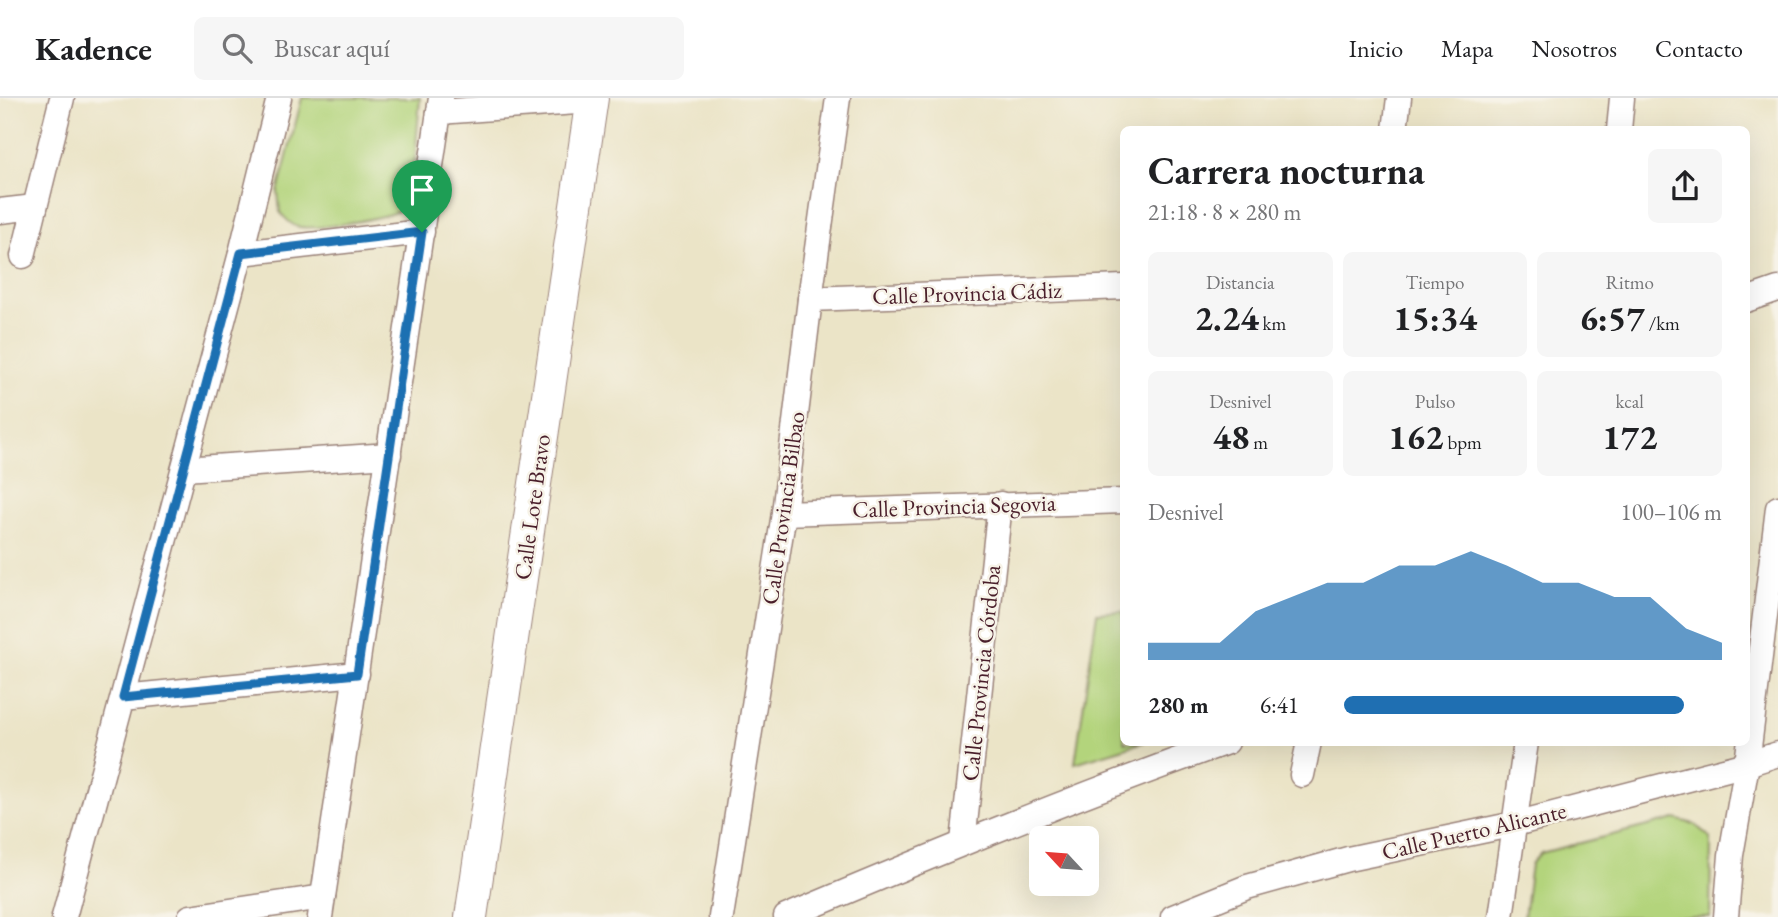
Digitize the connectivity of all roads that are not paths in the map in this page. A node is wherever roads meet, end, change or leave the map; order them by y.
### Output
1 (62, 98) edge
2 (279, 98) edge
3 (838, 98) edge
4 (1399, 98) edge
5 (591, 99) edge
6 (1626, 100) edge
7 (440, 105) edge
8 (1396, 126) edge
9 (1620, 126) edge
10 (35, 207) junction
11 (0, 211) edge
12 (422, 232) junction
13 (241, 253) junction
14 (23, 256) dead end
15 (1120, 287) edge
16 (1778, 289) edge
17 (810, 299) junction
18 (1750, 299) edge
19 (389, 455) junction
20 (184, 469) junction
21 (1120, 501) edge
22 (1000, 504) junction
23 (1778, 508) edge
24 (784, 513) junction
25 (357, 674) junction
26 (123, 697) junction
27 (1750, 739) edge
28 (1216, 746) edge
29 (1308, 746) edge
30 (1525, 746) edge
31 (1749, 746) edge
32 (1778, 754) edge
33 (1747, 764) junction
34 (1302, 775) dead end
35 (1515, 824) junction
36 (963, 842) junction
37 (322, 907) edge
38 (64, 917) edge
39 (190, 917) edge
40 (471, 917) edge
41 (722, 917) edge
42 (786, 917) edge
43 (1173, 917) edge
44 (1502, 917) edge
45 (1726, 917) edge

1 - 10 street
2 - 13 street
3 - 17 street, Calle Provincia Bilbao
4 - 8 street
5 - 7 street
5 - 40 street, Calle Lote Bravo
6 - 9 street
7 - 12 street
10 - 11 street
10 - 14 street
12 - 13 street
12 - 19 street
13 - 20 street
15 - 17 street, Calle Provincia Cádiz
16 - 18 street
17 - 24 street, Calle Provincia Bilbao
19 - 20 street
19 - 25 street
20 - 26 street
21 - 22 street, Calle Provincia Segovia
22 - 24 street, Calle Provincia Segovia
22 - 36 street, Calle Provincia Córdoba
23 - 27 street
24 - 41 street, Calle Provincia Bilbao
25 - 26 street
25 - 37 street
26 - 38 street
28 - 36 street
29 - 34 street
30 - 35 street
31 - 33 street
32 - 33 street, Calle Puerto Alicante
33 - 35 street, Calle Puerto Alicante
33 - 45 street
35 - 43 street, Calle Puerto Alicante
35 - 44 street
36 - 42 street
37 - 39 street

